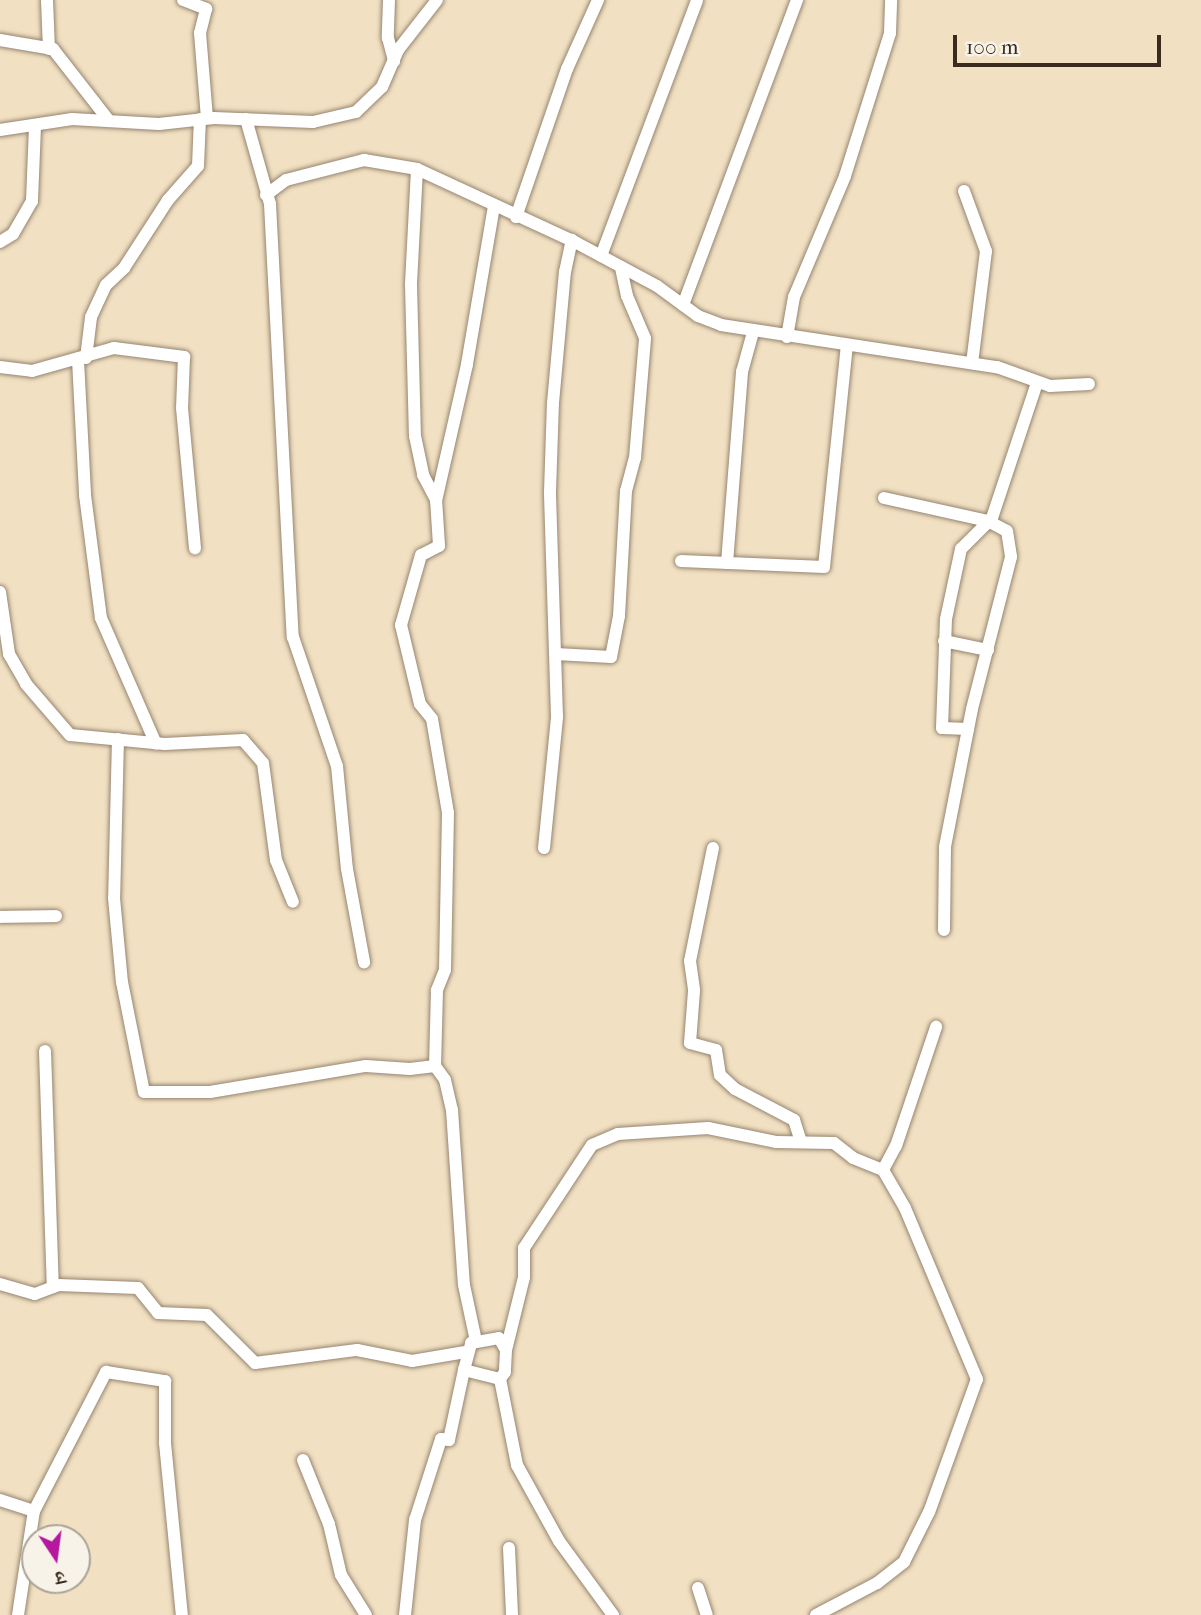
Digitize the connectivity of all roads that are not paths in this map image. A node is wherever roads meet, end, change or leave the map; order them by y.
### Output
1 (47, 0) edge
2 (183, 0) edge
3 (389, 0) edge
4 (437, 0) edge
5 (598, 0) edge
6 (697, 0) edge
7 (797, 0) edge
8 (891, 0) edge
9 (210, 5) edge
10 (0, 40) edge
11 (49, 49) junction
12 (394, 61) junction
13 (107, 118) junction
14 (204, 119) junction
15 (246, 119) junction
16 (35, 125) junction
17 (0, 130) edge
18 (418, 169) junction
19 (964, 191) dead end
20 (266, 195) junction
21 (494, 206) junction
22 (516, 217) junction
23 (572, 240) junction
24 (0, 242) edge
25 (601, 256) junction
26 (621, 268) junction
27 (683, 305) junction
28 (753, 332) junction
29 (787, 337) junction
30 (847, 346) junction
31 (82, 359) junction
32 (972, 363) junction
33 (0, 367) edge
34 (1037, 383) junction
35 (1089, 384) dead end
36 (884, 498) dead end
37 (436, 500) junction
38 (988, 521) junction
39 (195, 548) dead end
40 (681, 561) dead end
41 (727, 563) junction
42 (0, 593) edge
43 (944, 641) junction
44 (988, 650) junction
45 (556, 654) junction
46 (968, 729) junction
47 (118, 739) junction
48 (156, 744) junction
49 (544, 848) dead end
50 (713, 848) dead end
51 (293, 902) dead end
52 (56, 916) dead end
53 (0, 917) edge
54 (944, 930) dead end
55 (364, 962) dead end
56 (936, 1027) dead end
57 (45, 1051) dead end
58 (435, 1066) junction
59 (800, 1139) junction
60 (883, 1170) junction
61 (0, 1284) edge
62 (53, 1287) junction
63 (476, 1341) junction
64 (506, 1350) junction
65 (466, 1352) junction
66 (464, 1370) junction
67 (500, 1379) junction
68 (303, 1460) dead end
69 (0, 1500) edge
70 (34, 1511) junction
71 (509, 1548) dead end
72 (698, 1588) dead end
73 (823, 1614) edge
74 (18, 1615) edge
75 (182, 1615) edge
76 (366, 1615) edge
77 (405, 1615) edge
78 (512, 1615) edge
79 (613, 1615) edge
80 (707, 1615) edge

1 - 11 street
2 - 9 street
3 - 12 street
4 - 12 street
5 - 22 street
6 - 25 street
7 - 27 street
8 - 29 street
9 - 14 street
10 - 11 street
11 - 13 street
12 - 15 street
13 - 14 street
13 - 16 street
14 - 15 street
14 - 31 street
15 - 20 street
16 - 17 street
16 - 24 street
18 - 20 street
18 - 21 street
18 - 37 street
19 - 32 street
20 - 55 street
21 - 22 street
21 - 37 street
22 - 23 street
23 - 25 street
23 - 45 street
25 - 26 street
26 - 27 street
26 - 45 street
27 - 28 street
28 - 29 street
28 - 41 street
29 - 30 street
30 - 32 street
30 - 41 street
31 - 33 street
31 - 39 street
31 - 48 street
32 - 34 street
34 - 35 street
34 - 38 street
36 - 38 street
37 - 58 street
38 - 43 street
38 - 44 street
40 - 41 street
42 - 47 street
43 - 44 street
43 - 46 street
44 - 46 street
45 - 49 street
46 - 54 street
47 - 48 street
47 - 58 street
48 - 51 street
50 - 59 street
52 - 53 street
56 - 60 street
57 - 62 street
58 - 63 street
59 - 60 street
59 - 64 street
60 - 73 street
61 - 62 street
62 - 65 street
63 - 64 street
63 - 65 street
64 - 67 street
65 - 66 street
66 - 67 street
66 - 77 street
67 - 79 street
68 - 76 street
69 - 70 street
70 - 74 street
70 - 75 street
71 - 78 street
72 - 80 street

